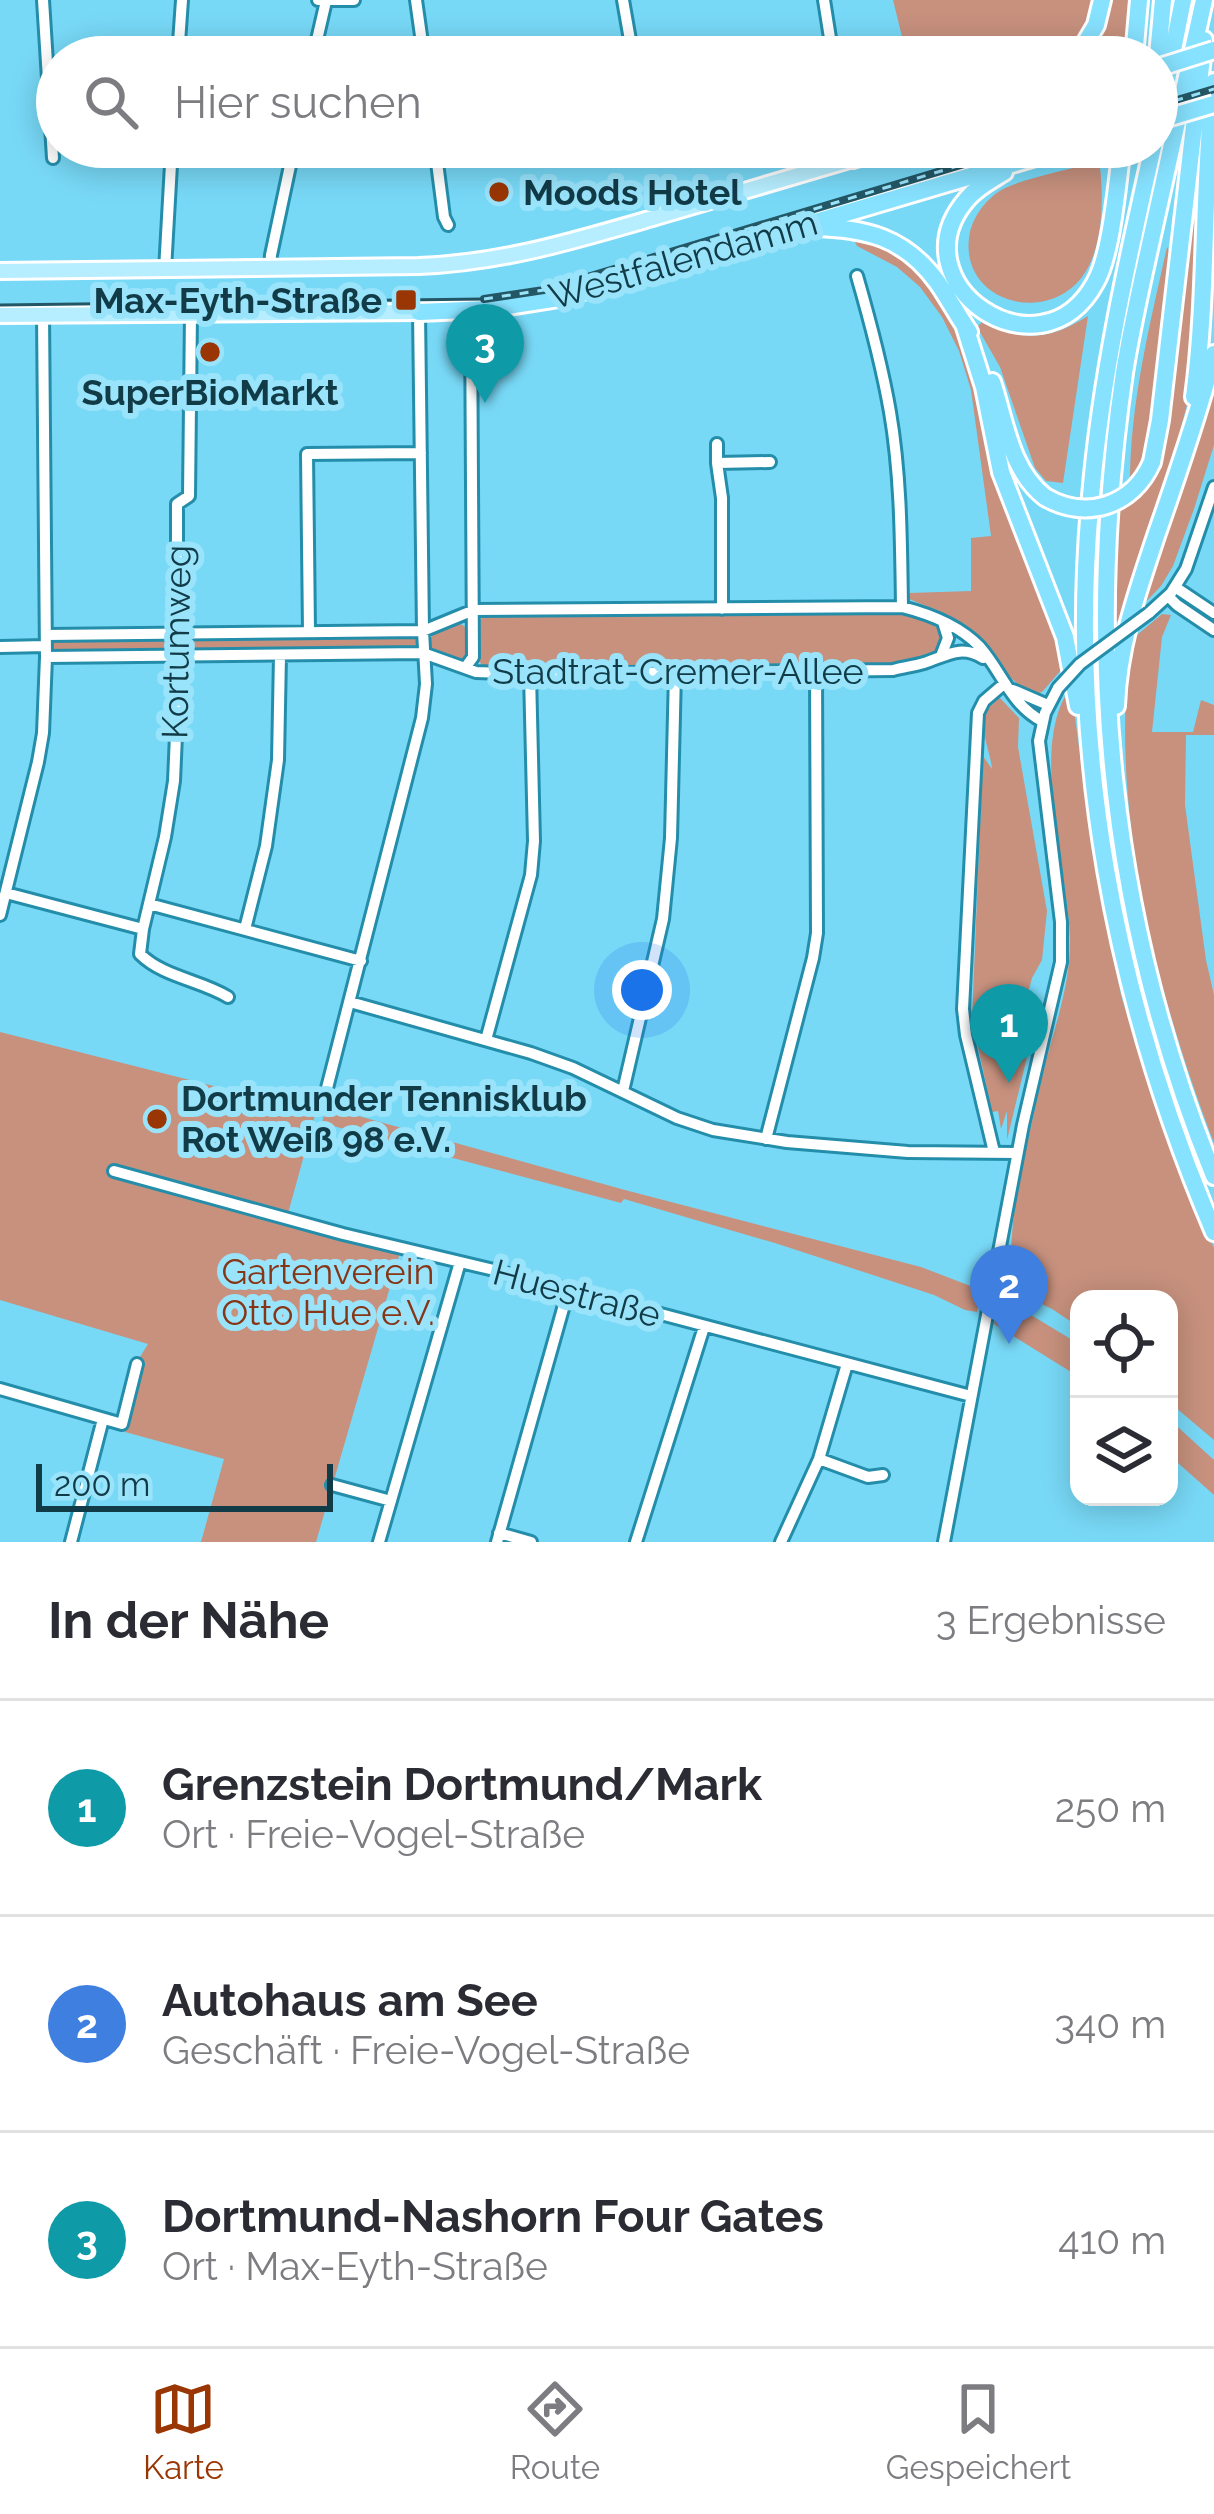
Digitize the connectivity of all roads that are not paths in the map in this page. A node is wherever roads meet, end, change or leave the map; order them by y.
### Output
1 (44, 0) edge
2 (182, 0) edge
3 (354, 0) edge
4 (416, 0) edge
5 (623, 0) edge
6 (824, 0) edge
7 (1102, 0) edge
8 (1139, 0) edge
9 (1163, 0) edge
10 (1183, 0) edge
11 (1206, 0) edge
12 (322, 1) edge
13 (46, 36) edge
14 (179, 36) edge
15 (317, 36) edge
16 (421, 36) edge
17 (629, 36) edge
18 (829, 36) edge
19 (1089, 36) edge
20 (1136, 36) edge
21 (1160, 36) edge
22 (1176, 36) edge
23 (1214, 50) edge
24 (1178, 61) edge
25 (1214, 82) edge
26 (1214, 104) edge
27 (1178, 115) edge
28 (1178, 127) edge
29 (170, 168) edge
30 (288, 168) edge
31 (437, 168) edge
32 (822, 168) edge
33 (998, 168) edge
34 (1012, 168) edge
35 (1119, 168) edge
36 (1140, 168) edge
37 (1148, 168) edge
38 (1169, 168) edge
39 (1142, 198) junction
40 (448, 225) dead end
41 (794, 227) junction
42 (270, 269) junction
43 (165, 270) junction
44 (0, 271) edge
45 (856, 277) dead end
46 (471, 310) junction
47 (419, 312) junction
48 (191, 313) junction
49 (43, 314) junction
50 (0, 315) edge
51 (964, 324) junction
52 (1214, 353) edge
53 (717, 444) dead end
54 (421, 453) junction
55 (1183, 456) junction
56 (717, 463) junction
57 (770, 463) dead end
58 (1214, 487) edge
59 (1172, 591) junction
60 (902, 607) junction
61 (722, 608) junction
62 (474, 610) junction
63 (1214, 613) edge
64 (943, 622) junction
65 (1214, 630) edge
66 (423, 631) junction
67 (309, 632) junction
68 (177, 634) junction
69 (46, 646) junction
70 (0, 647) edge
71 (423, 653) junction
72 (280, 655) junction
73 (176, 656) junction
74 (941, 656) junction
75 (451, 663) junction
76 (990, 663) junction
77 (465, 668) junction
78 (816, 670) junction
79 (675, 673) junction
80 (530, 674) junction
81 (426, 684) junction
82 (1007, 685) junction
83 (1048, 705) junction
84 (1042, 721) junction
85 (1117, 803) junction
86 (1097, 817) junction
87 (5, 892) junction
88 (149, 904) junction
89 (0, 915) edge
90 (143, 929) junction
91 (245, 929) junction
92 (362, 961) junction
93 (228, 997) dead end
94 (350, 1002) junction
95 (486, 1040) junction
96 (623, 1091) junction
97 (326, 1092) dead end
98 (766, 1139) junction
99 (994, 1152) junction
100 (1018, 1153) junction
101 (114, 1171) dead end
102 (1214, 1176) edge
103 (1214, 1232) edge
104 (460, 1262) junction
105 (568, 1291) junction
106 (704, 1327) junction
107 (137, 1364) dead end
108 (847, 1364) junction
109 (0, 1389) edge
110 (971, 1396) junction
111 (103, 1419) junction
112 (819, 1459) junction
113 (883, 1475) dead end
114 (332, 1485) dead end
115 (391, 1501) junction
116 (498, 1538) edge
117 (382, 1541) edge
118 (70, 1542) edge
119 (531, 1542) edge
120 (636, 1542) edge
121 (781, 1542) edge
122 (944, 1542) edge

1 - 13 street
2 - 14 street
3 - 12 street
4 - 16 street
5 - 17 street
6 - 18 street
7 - 19 highway
8 - 20 highway
9 - 21 highway
10 - 22 highway
11 - 28 highway
11 - 51 highway, bridge
12 - 15 street
23 - 24 highway, bridge
25 - 55 highway
26 - 27 highway, bridge
29 - 43 street
30 - 42 street
31 - 40 street
32 - 42 main road, Westfalendamm
33 - 41 highway, Westfalendamm
34 - 35 highway
36 - 39 highway
37 - 39 highway
38 - 85 highway
39 - 86 highway
41 - 46 highway, Westfalendamm
41 - 51 highway
42 - 43 main road, Westfalendamm
43 - 44 main road, Westfalendamm
45 - 60 street
46 - 47 highway, Westfalendamm
46 - 62 street
47 - 48 main road, Westfalendamm
47 - 54 street
48 - 49 main road, Westfalendamm
48 - 68 street, Kortumweg
49 - 50 main road, Westfalendamm
49 - 69 street
51 - 86 highway
52 - 55 highway
53 - 56 street
54 - 66 street
54 - 67 street
55 - 85 highway
56 - 57 street
56 - 61 street
58 - 59 street
59 - 63 street
59 - 65 street
59 - 83 street, bridge
60 - 61 street, Stadtrat-Cremer-Allee
60 - 64 street, Stadtrat-Cremer-Allee
61 - 62 street, Stadtrat-Cremer-Allee
62 - 66 street, Stadtrat-Cremer-Allee
62 - 77 street
64 - 74 street
64 - 76 street, Stadtrat-Cremer-Allee
66 - 67 street, Stadtrat-Cremer-Allee
66 - 71 street
67 - 68 street, Stadtrat-Cremer-Allee
68 - 69 street, Stadtrat-Cremer-Allee
68 - 73 street, Kortumweg
69 - 70 street
69 - 73 street, Stadtrat-Cremer-Allee
69 - 87 street
71 - 72 street, Stadtrat-Cremer-Allee
71 - 75 street, Stadtrat-Cremer-Allee
71 - 81 street
72 - 73 street, Stadtrat-Cremer-Allee
72 - 91 street
73 - 88 street, Kortumweg
74 - 76 street, Stadtrat-Cremer-Allee
74 - 78 street, Stadtrat-Cremer-Allee
75 - 77 street, Stadtrat-Cremer-Allee
75 - 81 street
76 - 82 street, Stadtrat-Cremer-Allee
77 - 80 street, Stadtrat-Cremer-Allee
78 - 79 street, Stadtrat-Cremer-Allee
78 - 98 street
79 - 80 street, Stadtrat-Cremer-Allee
79 - 96 street
80 - 95 street
81 - 92 street
82 - 83 street, Stadtrat-Cremer-Allee
82 - 84 street, Stadtrat-Cremer-Allee
82 - 99 street
83 - 84 street
84 - 100 street
85 - 102 highway
86 - 103 highway
87 - 89 street
87 - 90 street
88 - 90 street, Kortumweg
88 - 91 street
90 - 93 street
91 - 92 street
92 - 94 street
94 - 95 street
94 - 97 street
95 - 96 street
96 - 98 street
98 - 99 street
99 - 100 street
100 - 110 street
101 - 104 street, Huestraße
104 - 105 street, Huestraße
104 - 115 street
105 - 106 street, Huestraße
105 - 116 street
106 - 108 street, Huestraße
106 - 120 street
107 - 111 street
108 - 110 street, Huestraße
108 - 112 street
109 - 111 street
110 - 122 street
111 - 118 street
112 - 113 street
112 - 121 street
114 - 115 street
115 - 117 street
116 - 119 street

